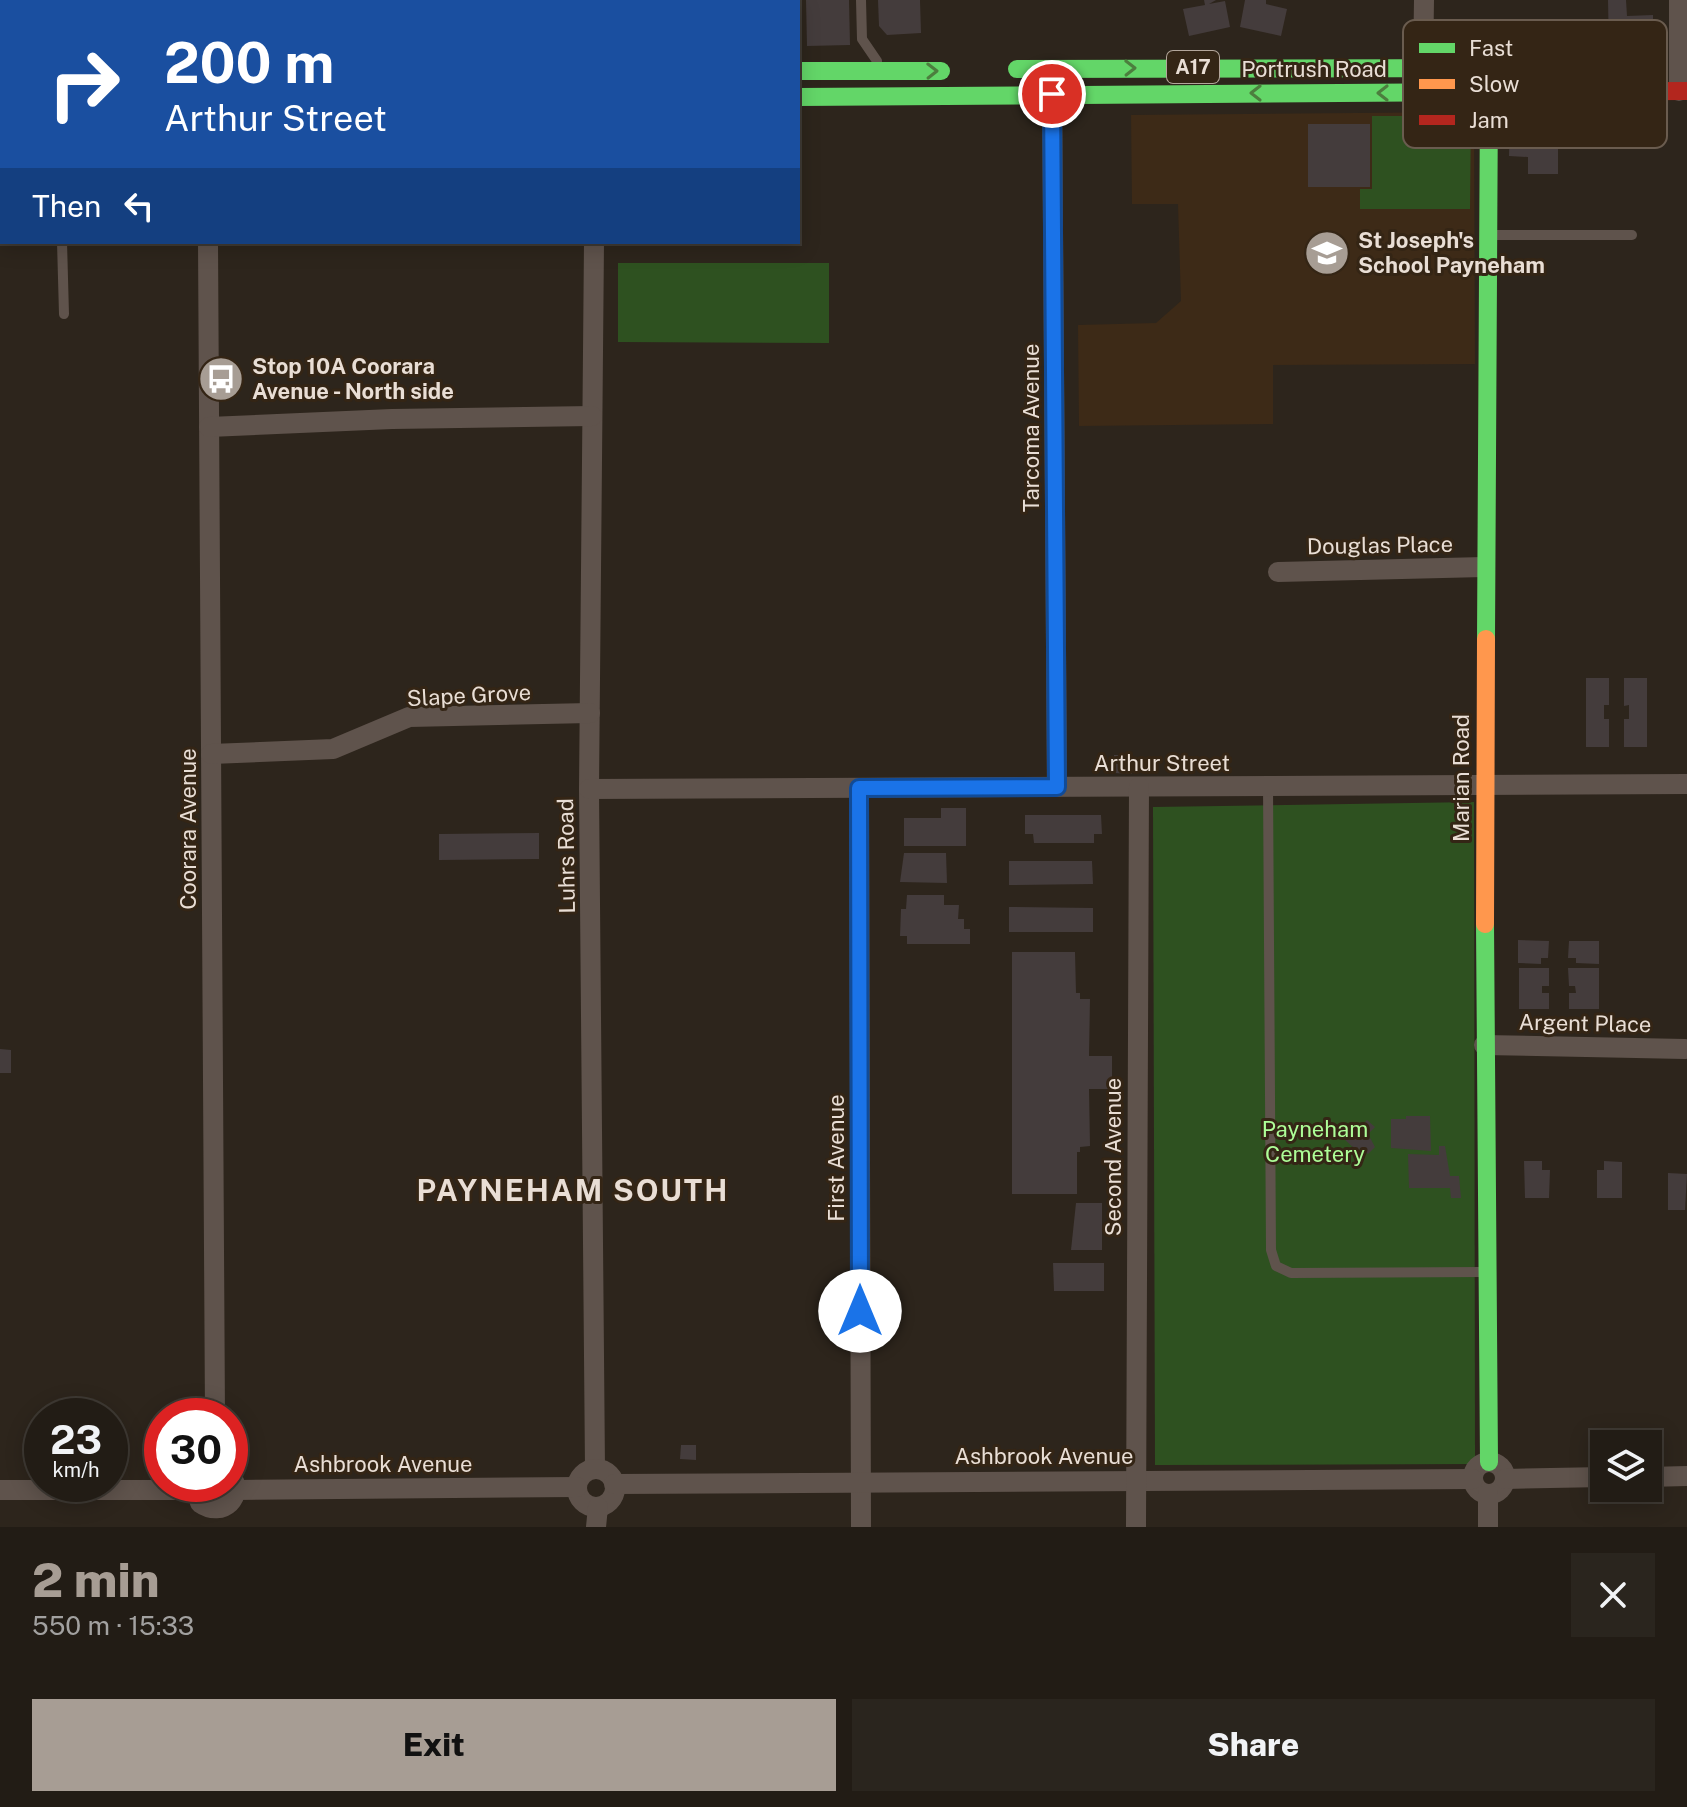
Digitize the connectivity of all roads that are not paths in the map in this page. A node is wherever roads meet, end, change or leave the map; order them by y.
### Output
1 (861, 0) edge
2 (1424, 0) edge
3 (1679, 0) edge
4 (1424, 20) edge
5 (1403, 67) edge
6 (1052, 69) junction
7 (1677, 69) edge
8 (957, 70) dead end
9 (1004, 70) dead end
10 (883, 71) junction
11 (800, 74) edge
12 (1683, 91) edge
13 (1403, 93) edge
14 (1052, 94) junction
15 (803, 97) edge
16 (1488, 148) edge
17 (1487, 235) junction
18 (1632, 235) dead end
19 (62, 244) edge
20 (208, 244) edge
21 (594, 244) edge
22 (64, 314) dead end
23 (592, 416) junction
24 (209, 427) junction
25 (1484, 567) junction
26 (1278, 572) dead end
27 (590, 713) junction
28 (211, 754) junction
29 (1687, 784) edge
30 (1485, 785) junction
31 (1268, 786) junction
32 (1057, 787) junction
33 (1139, 787) junction
34 (859, 788) junction
35 (589, 789) junction
36 (1484, 1045) junction
37 (1685, 1049) edge
38 (1487, 1272) junction
39 (215, 1398) edge
40 (1489, 1462) junction
41 (595, 1469) junction
42 (1687, 1476) edge
43 (1590, 1477) edge
44 (1662, 1477) edge
45 (1473, 1479) junction
46 (1505, 1479) junction
47 (861, 1480) junction
48 (1136, 1480) junction
49 (248, 1482) edge
50 (614, 1484) junction
51 (577, 1487) junction
52 (144, 1488) edge
53 (0, 1490) edge
54 (1488, 1494) junction
55 (200, 1502) edge
56 (230, 1502) edge
57 (597, 1517) edge
58 (214, 1518) edge
59 (861, 1527) edge
60 (1136, 1527) edge
61 (1488, 1527) edge

1 - 10 lane
2 - 4 street
3 - 7 street
6 -> 5 main road, Portrush Road / A17
6 - 9 main road, Portrush Road / A17
6 - 14 street, Tarcoma Avenue
7 - 12 street
10 -> 8 main road
10 - 11 main road
13 -> 14 main road, Portrush Road / A17
14 - 15 main road, Portrush Road / A17
14 - 32 street, Tarcoma Avenue
16 - 17 main road, Marian Road
17 - 18 lane
17 - 25 main road, Marian Road
19 - 22 lane
20 - 24 street, Coorara Avenue
21 - 23 street, Luhrs Road
23 - 24 street
23 - 27 street, Luhrs Road
24 - 28 street, Coorara Avenue
25 - 26 street, Douglas Place
25 - 30 main road, Marian Road
27 - 28 street, Slape Grove
27 - 35 street, Luhrs Road
28 - 39 street, Coorara Avenue
29 - 30 street, Arthur Street
30 - 31 street, Arthur Street
30 - 36 main road, Marian Road
31 - 33 street, Arthur Street
31 - 38 lane
32 - 33 street, Arthur Street
32 - 34 street, Arthur Street
33 - 48 street, Second Avenue
34 - 35 street, Arthur Street
34 - 47 street, First Avenue
35 - 41 street, Luhrs Road
36 - 37 street, Argent Place
36 - 38 main road, Marian Road
38 - 40 main road, Marian Road
40 - 45 street
40 - 46 street
41 - 50 street
41 - 51 street
42 - 44 street
43 - 46 street
45 - 48 street, Ashbrook Avenue
45 - 54 street
46 - 54 street
47 - 48 street, Ashbrook Avenue
47 - 50 street, Ashbrook Avenue
47 - 59 street, First Avenue
48 - 60 street, Second Avenue
49 - 51 street, Ashbrook Avenue
50 - 57 street
51 - 57 street
52 - 53 street
54 - 61 street
55 - 58 street
56 - 58 street

